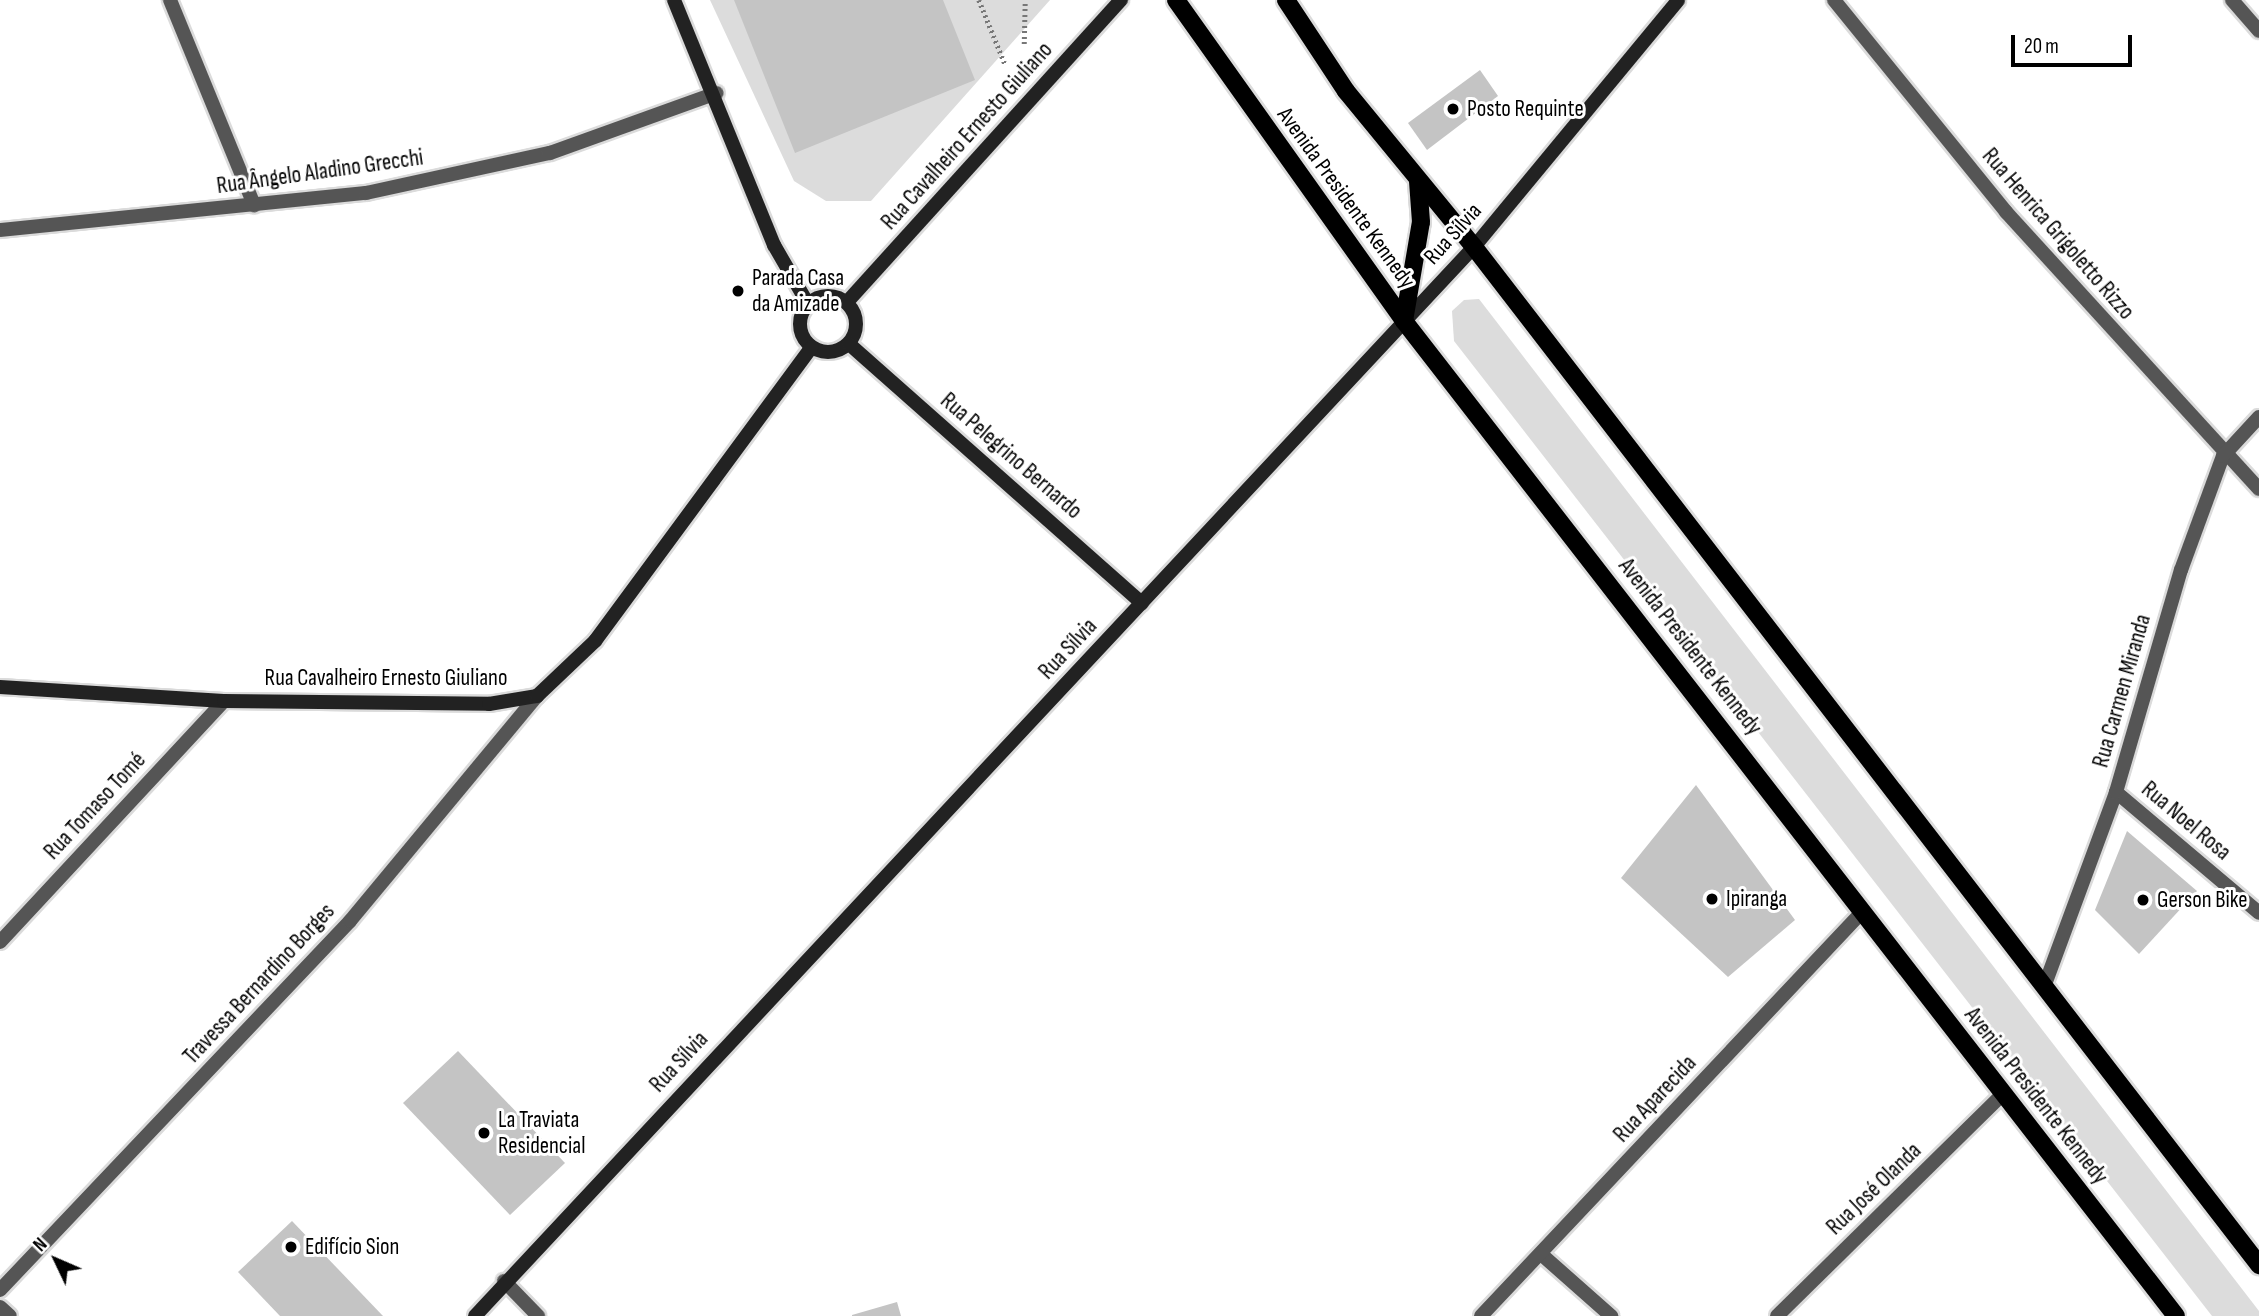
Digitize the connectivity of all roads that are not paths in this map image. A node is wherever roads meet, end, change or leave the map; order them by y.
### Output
1 (170, 0) edge
2 (674, 0) edge
3 (1121, 0) edge
4 (1176, 0) edge
5 (1678, 0) edge
6 (1834, 0) edge
7 (2232, 0) edge
8 (1286, 3) edge
9 (2259, 31) edge
10 (717, 93) junction
11 (1418, 181) junction
12 (254, 205) junction
13 (1, 231) edge
14 (1474, 247) junction
15 (847, 302) junction
16 (808, 304) junction
17 (1404, 321) junction
18 (849, 344) junction
19 (812, 347) junction
20 (2259, 417) edge
21 (2223, 456) junction
22 (2259, 489) edge
23 (1142, 603) junction
24 (0, 687) edge
25 (537, 696) junction
26 (224, 701) junction
27 (2116, 792) junction
28 (1862, 912) junction
29 (2259, 913) edge
30 (0, 942) edge
31 (2045, 987) junction
32 (2003, 1094) junction
33 (1541, 1254) junction
34 (2259, 1265) edge
35 (504, 1281) junction
36 (0, 1290) edge
37 (0, 1307) edge
38 (10, 1316) edge
39 (475, 1316) edge
40 (538, 1316) edge
41 (1481, 1316) edge
42 (1611, 1316) edge
43 (1777, 1316) edge
44 (2176, 1316) edge

1 - 12 street
2 - 10 street
3 - 15 street, Rua Cavalheiro Ernesto Giuliano
4 - 17 main road, Avenida Presidente Kennedy
5 - 14 street, Rua Sílvia
6 - 21 street, Rua Henrica Grigoletto Rizzo
7 - 9 street
8 - 11 main road
10 - 12 street, Rua Ângelo Aladino Grecchi
10 - 16 street
11 - 14 main road
11 - 17 main road
12 - 13 street, Rua Ângelo Aladino Grecchi
14 - 17 street, Rua Sílvia
14 - 31 main road
15 - 16 street
15 - 18 street
16 - 19 street
17 - 23 street, Rua Sílvia
17 - 28 main road, Avenida Presidente Kennedy
18 - 19 street
18 - 23 street, Rua Pelegrino Bernardo
19 - 25 street, Rua Cavalheiro Ernesto Giuliano
20 - 21 street, Rua Carmen Miranda
21 - 22 street, Rua Henrica Grigoletto Rizzo
21 - 27 street, Rua Carmen Miranda
23 - 35 street, Rua Sílvia
24 - 26 street, Rua Cavalheiro Ernesto Giuliano
25 - 26 street, Rua Cavalheiro Ernesto Giuliano
25 - 36 street, Travessa Bernardino Borges
26 - 30 street, Rua Tomaso Tomé
27 - 29 street, Rua Noel Rosa
27 - 31 street, Rua Carmen Miranda
28 - 32 main road, Avenida Presidente Kennedy
28 - 33 street, Rua Aparecida
31 - 34 main road
32 - 43 street, Rua José Olanda
32 - 44 main road, Avenida Presidente Kennedy
33 - 41 street, Rua Aparecida
33 - 42 street
35 - 39 street, Rua Sílvia
35 - 40 street
37 - 38 street

